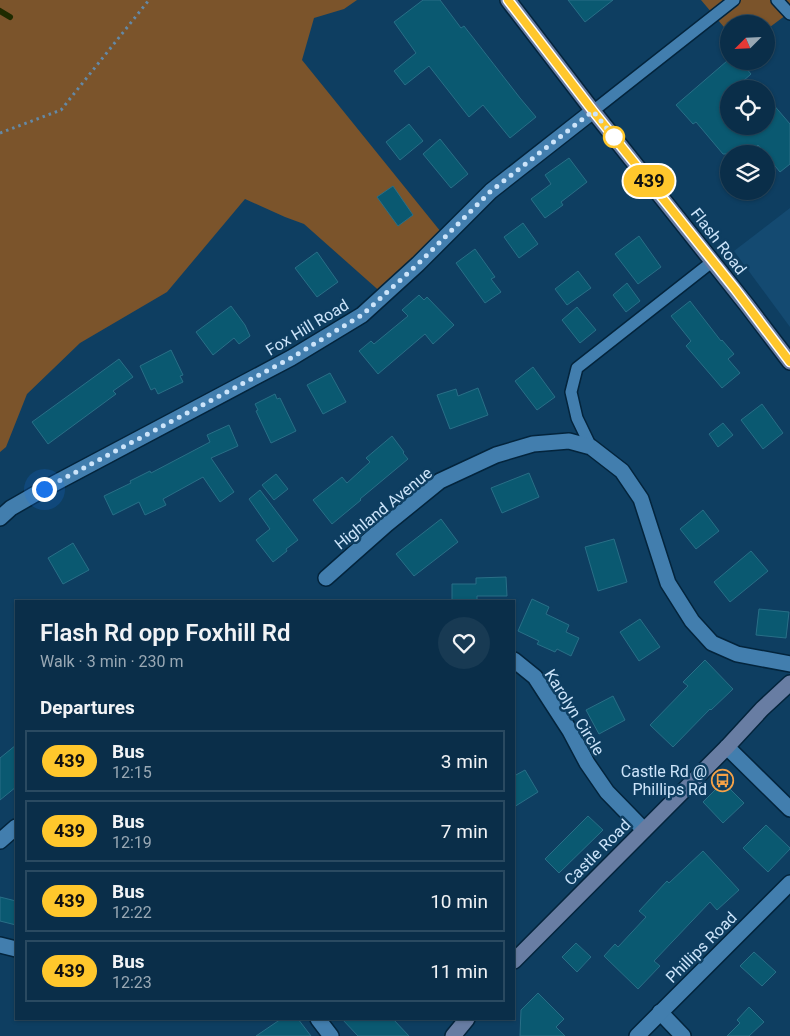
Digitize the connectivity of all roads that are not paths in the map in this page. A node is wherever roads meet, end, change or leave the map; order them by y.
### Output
1 (508, 0) edge
2 (734, 0) edge
3 (777, 0) edge
4 (790, 14) edge
5 (593, 111) junction
6 (712, 261) junction
7 (790, 362) edge
8 (591, 447) junction
9 (0, 518) edge
10 (326, 578) dead end
11 (515, 661) edge
12 (790, 664) edge
13 (790, 683) edge
14 (727, 747) junction
15 (790, 809) edge
16 (15, 828) edge
17 (644, 830) junction
18 (0, 841) edge
19 (790, 883) edge
20 (0, 945) edge
21 (15, 949) edge
22 (515, 960) edge
23 (660, 1012) junction
24 (319, 1020) edge
25 (466, 1020) edge
26 (331, 1036) edge
27 (453, 1036) edge
28 (637, 1036) edge
29 (683, 1036) edge

1 - 5 main road, Flash Road
2 - 5 lane
3 - 4 lane
5 - 6 main road, Flash Road
5 - 9 street, Fox Hill Road
6 - 7 main road, Flash Road
6 - 8 lane
8 - 10 street, Highland Avenue
8 - 12 street, Highland Avenue
11 - 17 street, Karolyn Circle
13 - 14 main road, Castle Road
14 - 15 street
14 - 17 main road, Castle Road
16 - 18 street
17 - 22 main road, Castle Road
19 - 23 street, Phillips Road
20 - 21 street
23 - 28 street, Phillips Road
23 - 29 street
24 - 26 street
25 - 27 main road

